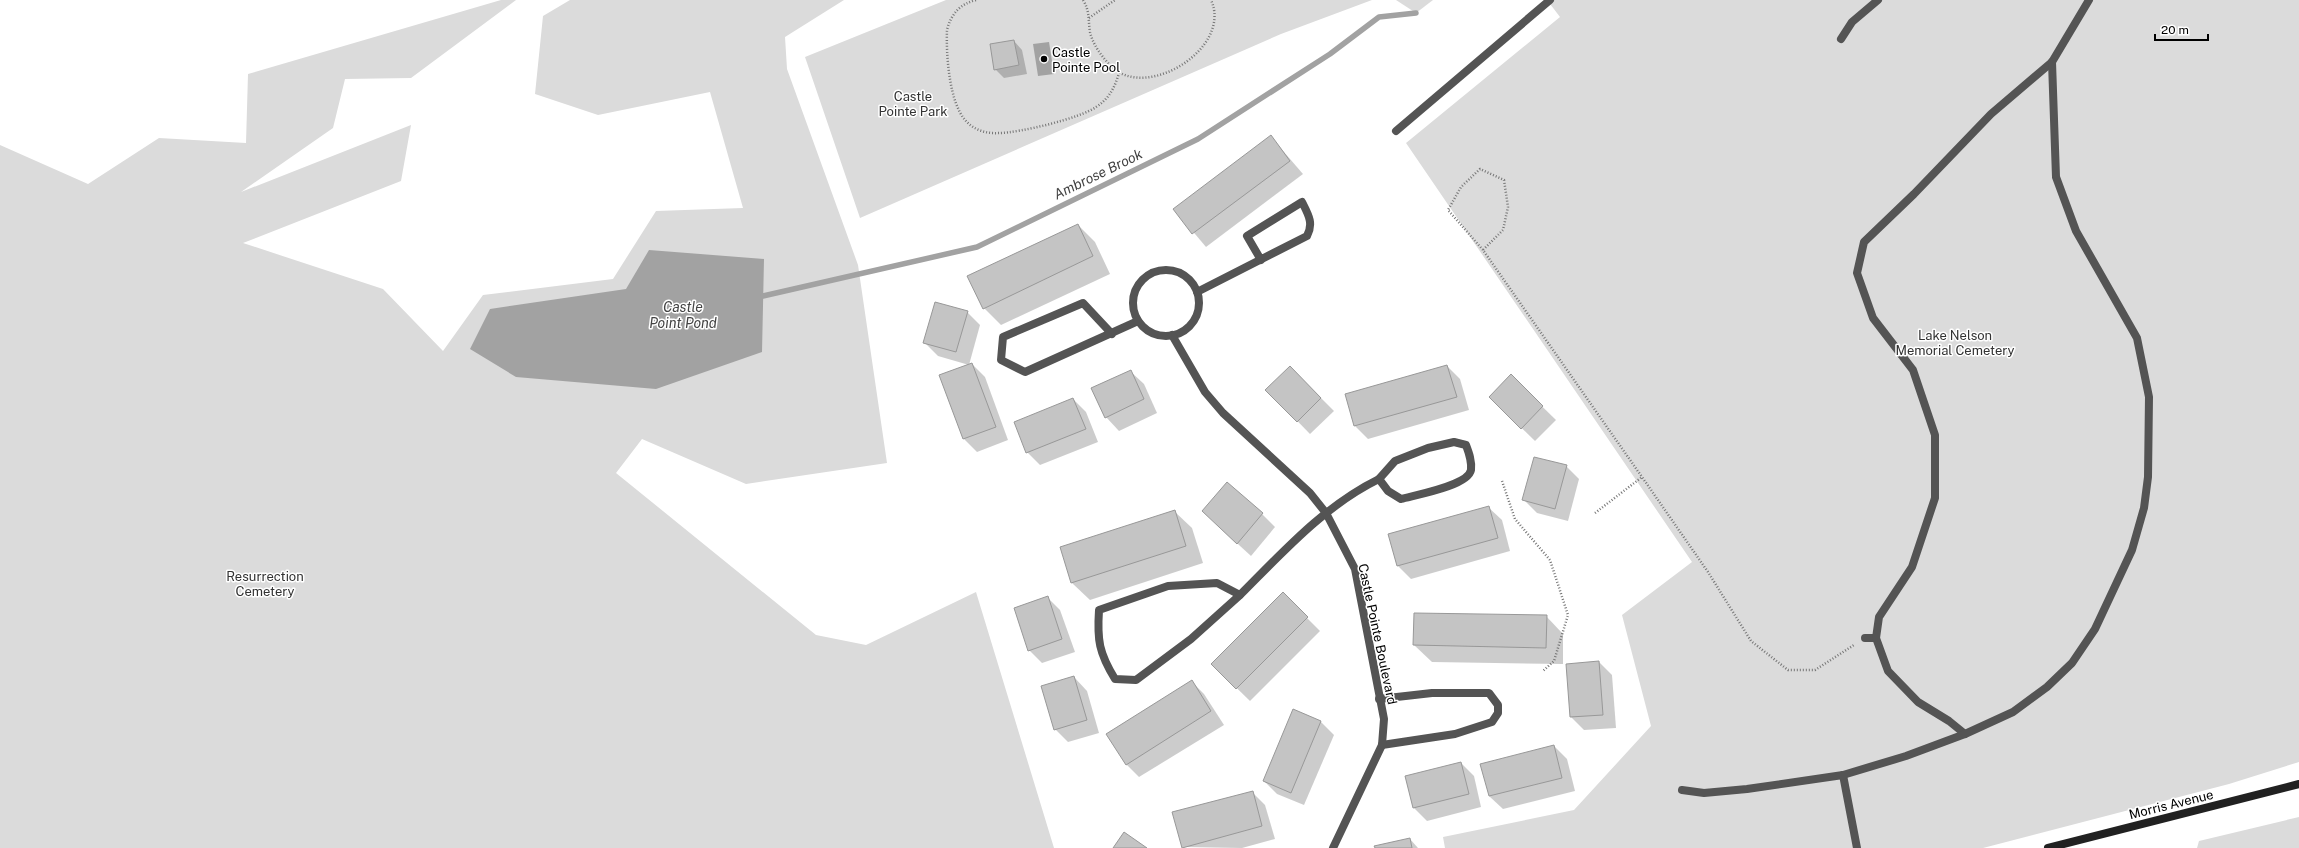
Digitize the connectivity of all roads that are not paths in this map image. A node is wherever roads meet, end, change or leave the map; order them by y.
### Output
1 (1550, 0) edge
2 (1878, 0) edge
3 (2089, 0) edge
4 (1841, 38) dead end
5 (2052, 62) junction
6 (1396, 131) dead end
7 (1261, 260) junction
8 (1197, 292) junction
9 (1138, 321) junction
10 (1112, 334) junction
11 (1172, 335) junction
12 (1379, 479) junction
13 (1326, 513) junction
14 (1240, 595) junction
15 (1865, 638) road end
16 (1876, 638) junction
17 (1379, 699) junction
18 (1965, 734) junction
19 (1382, 745) junction
20 (1843, 775) junction
21 (2299, 784) edge
22 (1682, 790) dead end
23 (1333, 848) edge
24 (1857, 848) edge
25 (2048, 848) edge

1 - 6 street
2 - 4 street
3 - 5 street
5 - 16 street
5 - 18 street
7 - 7 street
7 - 8 street
8 - 9 street
8 - 11 street
9 - 10 street
9 - 11 street
10 - 10 street
11 - 13 street, Castle Pointe Boulevard
12 - 12 street
12 - 13 street
13 - 14 street
13 - 17 street, Castle Pointe Boulevard
14 - 14 street
15 - 16 street
16 - 18 street
17 - 19 street, Castle Pointe Boulevard
17 - 19 street
18 - 20 street
19 - 23 street, Castle Pointe Boulevard
20 - 22 street
20 - 24 street
21 - 25 street, Morris Avenue

